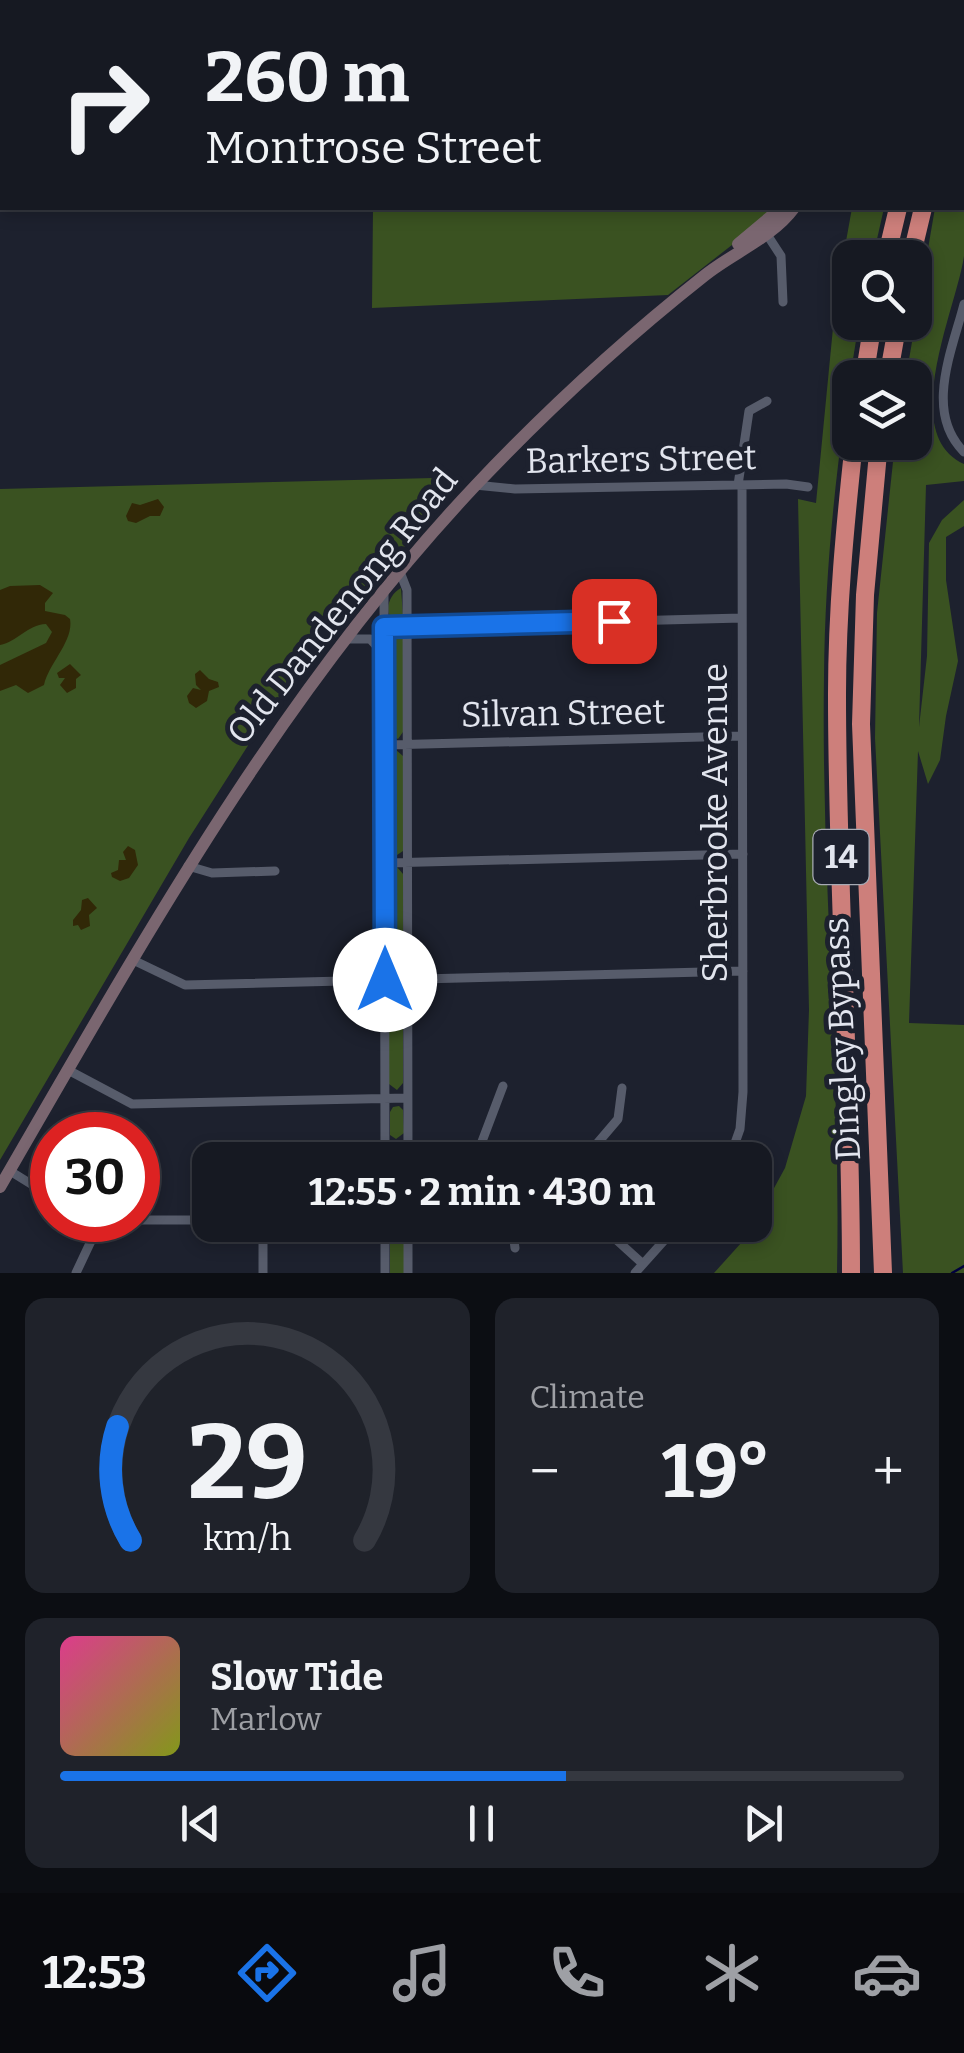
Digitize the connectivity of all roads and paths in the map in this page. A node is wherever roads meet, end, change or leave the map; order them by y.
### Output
1 (786, 210) edge
2 (898, 210) edge
3 (923, 210) edge
4 (764, 229) junction
5 (890, 240) edge
6 (915, 240) edge
7 (784, 302) dead end
8 (964, 304) edge
9 (767, 401) dead end
10 (964, 452) edge
11 (852, 460) edge
12 (877, 460) edge
13 (740, 484) junction
14 (476, 486) junction
15 (808, 488) dead end
16 (400, 572) junction
17 (384, 590) junction
18 (742, 618) junction
19 (384, 627) junction
20 (407, 627) junction
21 (344, 639) junction
22 (385, 656) junction
23 (742, 736) junction
24 (407, 744) junction
25 (385, 745) junction
26 (743, 854) junction
27 (385, 862) junction
28 (407, 862) junction
29 (188, 866) junction
30 (275, 871) dead end
31 (133, 960) junction
32 (742, 971) junction
33 (385, 980) junction
34 (408, 980) junction
35 (68, 1070) junction
36 (503, 1086) dead end
37 (622, 1088) dead end
38 (385, 1098) junction
39 (408, 1098) junction
40 (385, 1142) edge
41 (408, 1142) edge
42 (482, 1142) edge
43 (598, 1142) edge
44 (737, 1142) edge
45 (10, 1171) junction
46 (30, 1183) edge
47 (0, 1187) edge
48 (160, 1220) edge
49 (192, 1220) edge
50 (89, 1242) edge
51 (262, 1242) edge
52 (385, 1242) edge
53 (408, 1242) edge
54 (515, 1242) edge
55 (619, 1242) edge
56 (663, 1242) edge
57 (516, 1248) dead end
58 (643, 1264) junction
59 (76, 1273) edge
60 (263, 1273) edge
61 (386, 1273) edge
62 (408, 1273) edge
63 (634, 1273) edge
64 (850, 1273) edge
65 (883, 1273) edge

1 - 4 main road, Old Dandenong Road
2 - 5 highway
3 - 6 highway
4 - 7 street
4 - 14 main road, Old Dandenong Road
8 - 10 street
9 - 13 street, Sherbrooke Avenue
11 - 64 highway, Dingley Bypass / 14
12 - 65 highway, Dingley Bypass / 14
13 - 14 street, Barkers Street
13 - 15 street, Barkers Street
13 - 18 street, Sherbrooke Avenue
14 - 16 main road, Old Dandenong Road
16 - 17 main road, Old Dandenong Road
16 - 20 street
17 - 19 street
17 - 21 main road, Old Dandenong Road
18 - 20 street
18 - 23 street, Sherbrooke Avenue
19 - 20 street
19 - 22 street
20 - 24 street
21 - 22 street
21 - 29 main road, Old Dandenong Road
22 - 25 street
23 - 24 street, Silvan Street
23 - 26 street, Sherbrooke Avenue
24 - 25 street, Silvan Street
24 - 28 street
25 - 27 street
26 - 28 street
26 - 32 street, Sherbrooke Avenue
27 - 28 street
27 - 33 street
28 - 34 street
29 - 30 street
29 - 31 main road, Old Dandenong Road
31 - 33 street
31 - 35 main road, Old Dandenong Road
32 - 34 street
32 - 44 street, Sherbrooke Avenue
33 - 34 street
33 - 38 street
34 - 39 street
35 - 38 street
35 - 45 main road, Old Dandenong Road
36 - 42 street
37 - 43 street
38 - 39 street
38 - 40 street
39 - 41 street
45 - 46 street
45 - 47 main road, Old Dandenong Road
48 - 49 street
50 - 59 street
51 - 60 street
52 - 61 street
53 - 62 street
54 - 57 street
55 - 58 street
56 - 58 street
58 - 63 street

